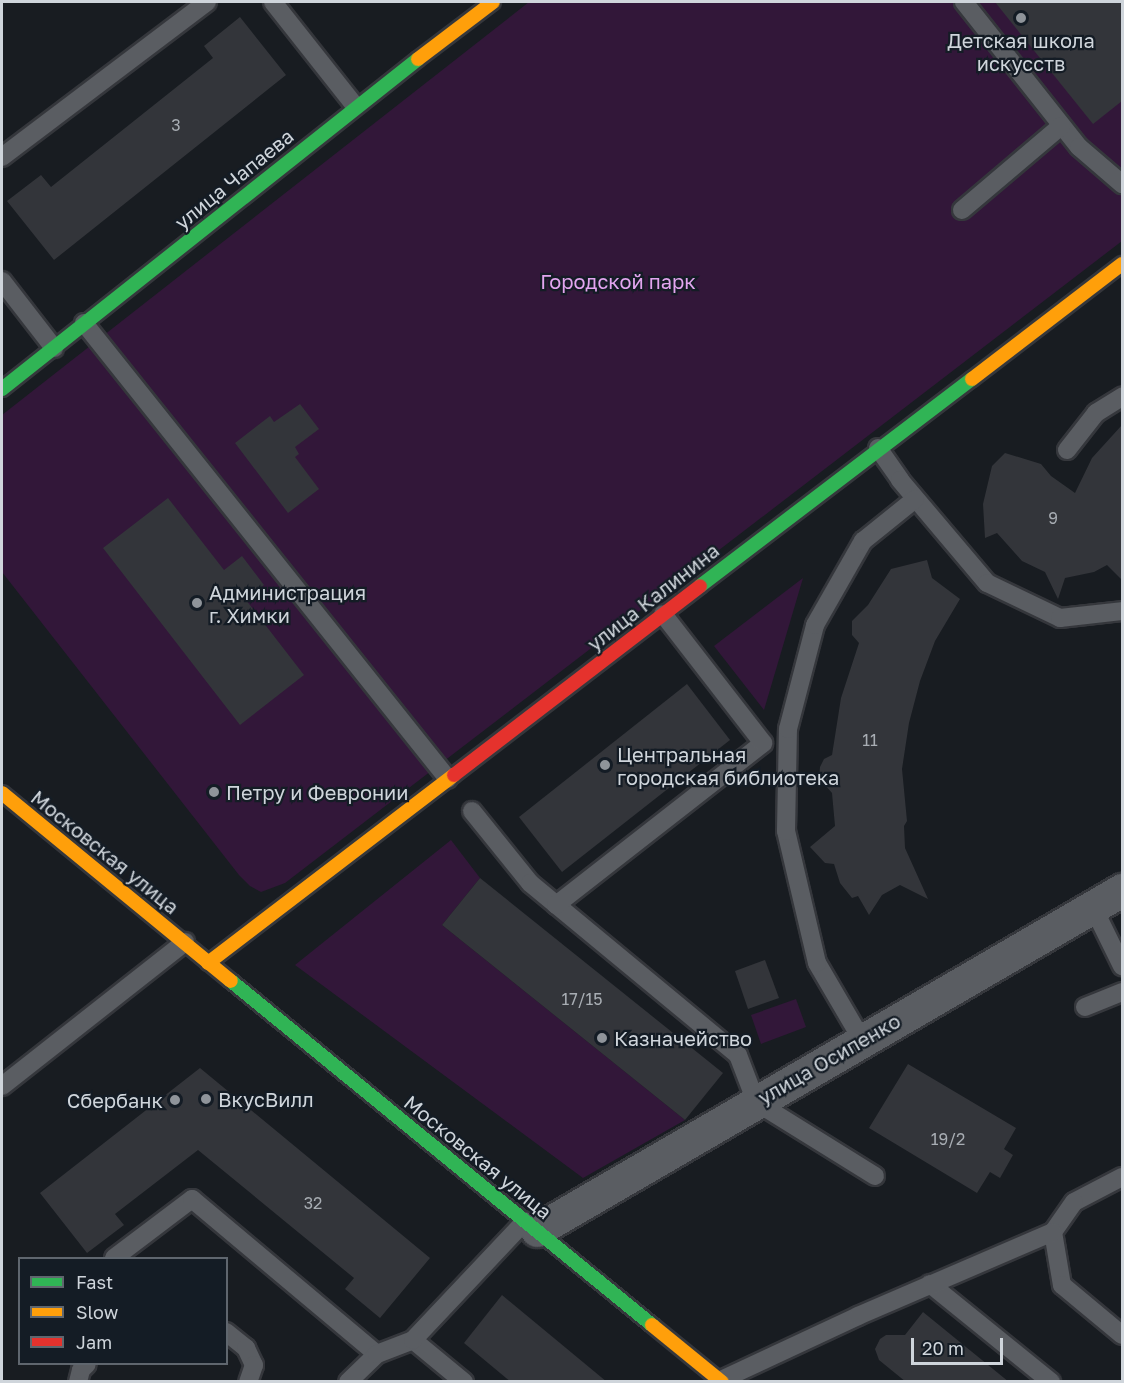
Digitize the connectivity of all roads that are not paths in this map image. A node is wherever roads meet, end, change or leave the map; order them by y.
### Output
1 (207, 2) edge
2 (273, 2) edge
3 (493, 2) edge
4 (964, 2) edge
5 (355, 106) junction
6 (1061, 126) junction
7 (2, 157) edge
8 (1122, 184) edge
9 (962, 210) dead end
10 (1122, 264) edge
11 (2, 281) edge
12 (84, 323) junction
13 (54, 348) junction
14 (2, 389) edge
15 (1122, 397) edge
16 (878, 448) junction
17 (1067, 450) dead end
18 (915, 499) junction
19 (1122, 611) edge
20 (663, 614) junction
21 (448, 779) junction
22 (2, 793) edge
23 (472, 811) dead end
24 (1122, 890) edge
25 (556, 904) junction
26 (1093, 907) junction
27 (185, 942) junction
28 (208, 963) junction
29 (1122, 966) edge
30 (1122, 992) edge
31 (1086, 1007) dead end
32 (862, 1040) junction
33 (2, 1086) edge
34 (756, 1101) junction
35 (874, 1176) dead end
36 (1122, 1177) edge
37 (531, 1225) junction
38 (1053, 1232) junction
39 (115, 1257) edge
40 (930, 1284) junction
41 (228, 1334) edge
42 (1122, 1335) edge
43 (413, 1340) junction
44 (377, 1354) junction
45 (86, 1365) edge
46 (721, 1381) edge
47 (78, 1382) edge
48 (248, 1382) edge
49 (348, 1382) edge
50 (464, 1382) edge
51 (1051, 1382) edge

1 - 7 lane
2 - 5 lane
3 - 5 street, улица Чапаева
4 - 6 lane
5 - 12 street, улица Чапаева
6 - 8 lane
6 - 9 lane
10 - 16 street, улица Калинина
11 - 13 lane
12 - 13 street, улица Чапаева
12 - 21 lane
13 - 14 street, улица Чапаева
15 - 17 lane
16 - 18 lane
16 - 20 street, улица Калинина
18 - 19 lane
18 - 32 lane
20 - 21 street, улица Калинина
20 - 25 lane
21 - 28 street, улица Калинина
22 - 27 street, Московская улица
23 - 25 lane
24 - 26 street, улица Осипенко
25 - 34 lane
26 - 29 lane
26 - 32 street, улица Осипенко
27 - 28 street, Московская улица
27 - 33 lane
28 - 37 street, Московская улица
30 - 31 lane
32 - 34 street, улица Осипенко
34 - 35 lane
34 - 37 street, улица Осипенко
36 - 38 lane
37 - 43 lane
37 - 46 street, Московская улица
38 - 40 lane
38 - 42 lane
39 - 44 lane
40 - 46 lane
40 - 51 lane
41 - 48 lane
43 - 44 lane
43 - 50 lane
44 - 49 lane
45 - 47 lane

